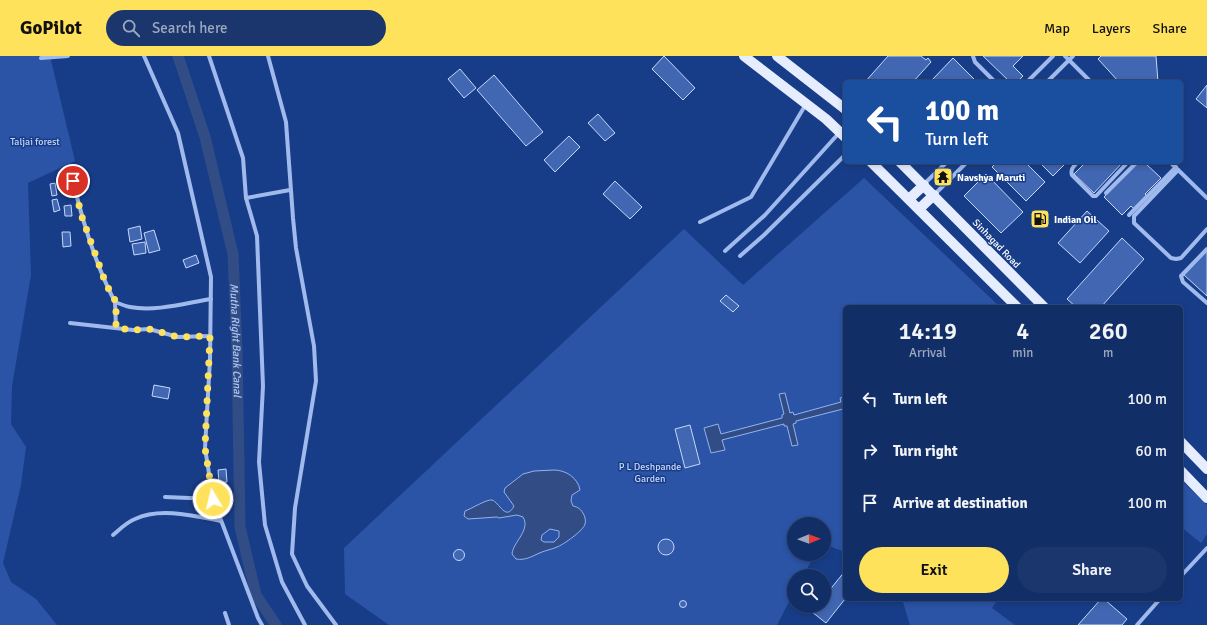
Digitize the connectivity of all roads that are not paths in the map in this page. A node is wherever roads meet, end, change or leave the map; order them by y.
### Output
1 (68, 56) edge
2 (144, 56) edge
3 (209, 56) edge
4 (268, 56) edge
5 (744, 56) edge
6 (777, 56) edge
7 (973, 56) edge
8 (1053, 56) edge
9 (1065, 56) edge
10 (1073, 56) edge
11 (41, 58) dead end
12 (1069, 60) junction
13 (993, 80) edge
14 (1029, 80) edge
15 (1049, 80) edge
16 (1089, 80) edge
17 (806, 104) junction
18 (843, 106) edge
19 (842, 135) edge
20 (843, 157) edge
21 (873, 164) edge
22 (902, 164) edge
23 (945, 164) edge
24 (965, 164) edge
25 (1076, 164) edge
26 (1126, 164) edge
27 (1135, 164) edge
28 (1172, 164) edge
29 (1177, 169) junction
30 (73, 181) dead end
31 (924, 185) junction
32 (290, 190) junction
33 (1106, 193) dead end
34 (934, 195) junction
35 (246, 198) junction
36 (1207, 198) edge
37 (909, 199) junction
38 (919, 209) junction
39 (1129, 215) dead end
40 (700, 222) dead end
41 (1207, 229) edge
42 (1207, 249) edge
43 (726, 251) dead end
44 (740, 256) dead end
45 (211, 299) junction
46 (116, 302) junction
47 (1207, 303) edge
48 (1015, 305) edge
49 (1042, 305) edge
50 (70, 323) dead end
51 (116, 328) junction
52 (210, 336) junction
53 (1183, 444) edge
54 (1207, 469) edge
55 (1183, 473) edge
56 (165, 497) dead end
57 (1207, 498) edge
58 (213, 499) junction
59 (221, 521) junction
60 (112, 534) dead end
61 (1207, 548) edge
62 (1183, 574) edge
63 (1158, 601) edge
64 (225, 613) dead end
65 (229, 625) edge
66 (262, 625) edge
67 (305, 625) edge
68 (336, 625) edge
69 (1137, 625) edge

1 - 11 street
2 - 45 street
3 - 35 street
4 - 32 street
5 - 17 main road
6 - 18 main road
7 - 13 street
8 - 14 street
9 - 12 street
10 - 12 street
12 - 15 street
12 - 16 street
17 - 19 main road
17 - 40 street
19 - 43 street
20 - 44 street
21 - 37 main road
22 - 31 main road, Sinhagad Road
23 - 31 street
24 - 34 street
25 - 26 street
27 - 33 street
28 - 29 street
29 - 36 street
29 - 39 street
29 - 41 street
30 - 46 street
31 - 34 main road, Sinhagad Road
31 - 37 main road
32 - 35 street
32 - 68 street
34 - 38 main road
34 - 49 main road, Sinhagad Road
35 - 67 street
37 - 38 main road
38 - 48 main road
42 - 47 street
45 - 46 street
45 - 52 street
46 - 51 street
50 - 51 street
51 - 52 street
52 - 58 street
53 - 54 main road
55 - 57 main road
56 - 58 street
58 - 59 street
59 - 60 street
59 - 66 street
61 - 62 street
63 - 69 street
64 - 65 street

